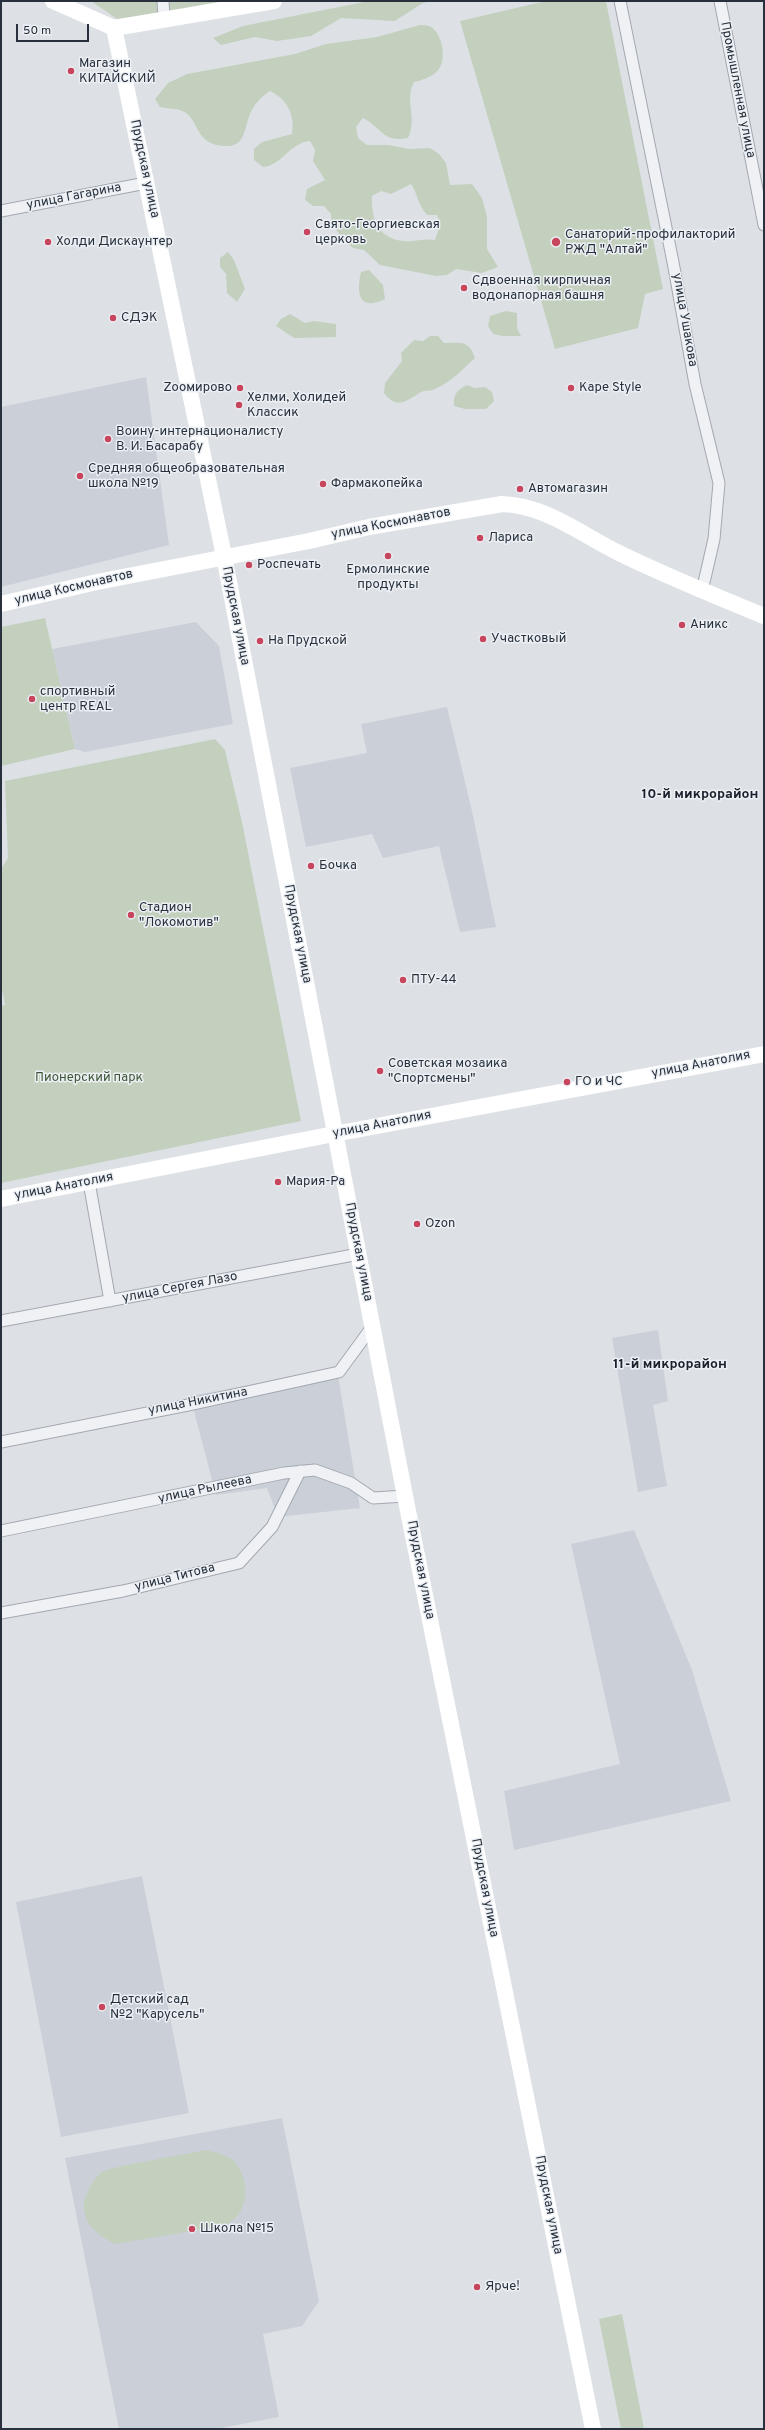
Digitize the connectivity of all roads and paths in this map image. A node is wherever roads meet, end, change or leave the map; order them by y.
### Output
1 (53, 1) edge
2 (163, 1) edge
3 (274, 1) edge
4 (620, 1) edge
5 (720, 1) edge
6 (164, 19) junction
7 (114, 28) junction
8 (146, 183) junction
9 (1, 211) edge
10 (764, 225) edge
11 (224, 556) junction
12 (702, 591) junction
13 (1, 604) edge
14 (764, 616) edge
15 (764, 1054) edge
16 (334, 1134) junction
17 (89, 1182) junction
18 (1, 1199) edge
19 (359, 1254) junction
20 (110, 1301) junction
21 (1, 1321) edge
22 (372, 1327) junction
23 (1, 1442) edge
24 (300, 1471) junction
25 (405, 1496) junction
26 (1, 1532) edge
27 (1, 1613) edge
28 (593, 2429) edge

1 - 7 street
2 - 6 street
3 - 6 street
4 - 12 street, улица Ушакова
5 - 10 street, Промышленная улица
6 - 7 street
7 - 8 street, Прудская улица
8 - 9 street, улица Гагарина
8 - 11 street, Прудская улица
11 - 12 street, улица Космонавтов
11 - 13 street, улица Космонавтов
11 - 16 street, Прудская улица
12 - 14 street, улица Космонавтов
15 - 16 street, улица Анатолия
16 - 17 street, улица Анатолия
16 - 19 street, Прудская улица
17 - 18 street, улица Анатолия
17 - 20 street
19 - 20 street, улица Сергея Лазо
19 - 22 street, Прудская улица
20 - 21 street, улица Сергея Лазо
22 - 23 street, улица Никитина
22 - 25 street, Прудская улица
24 - 25 street, улица Рылеева
24 - 26 street, улица Рылеева
24 - 27 street, улица Титова
25 - 28 street, Прудская улица

